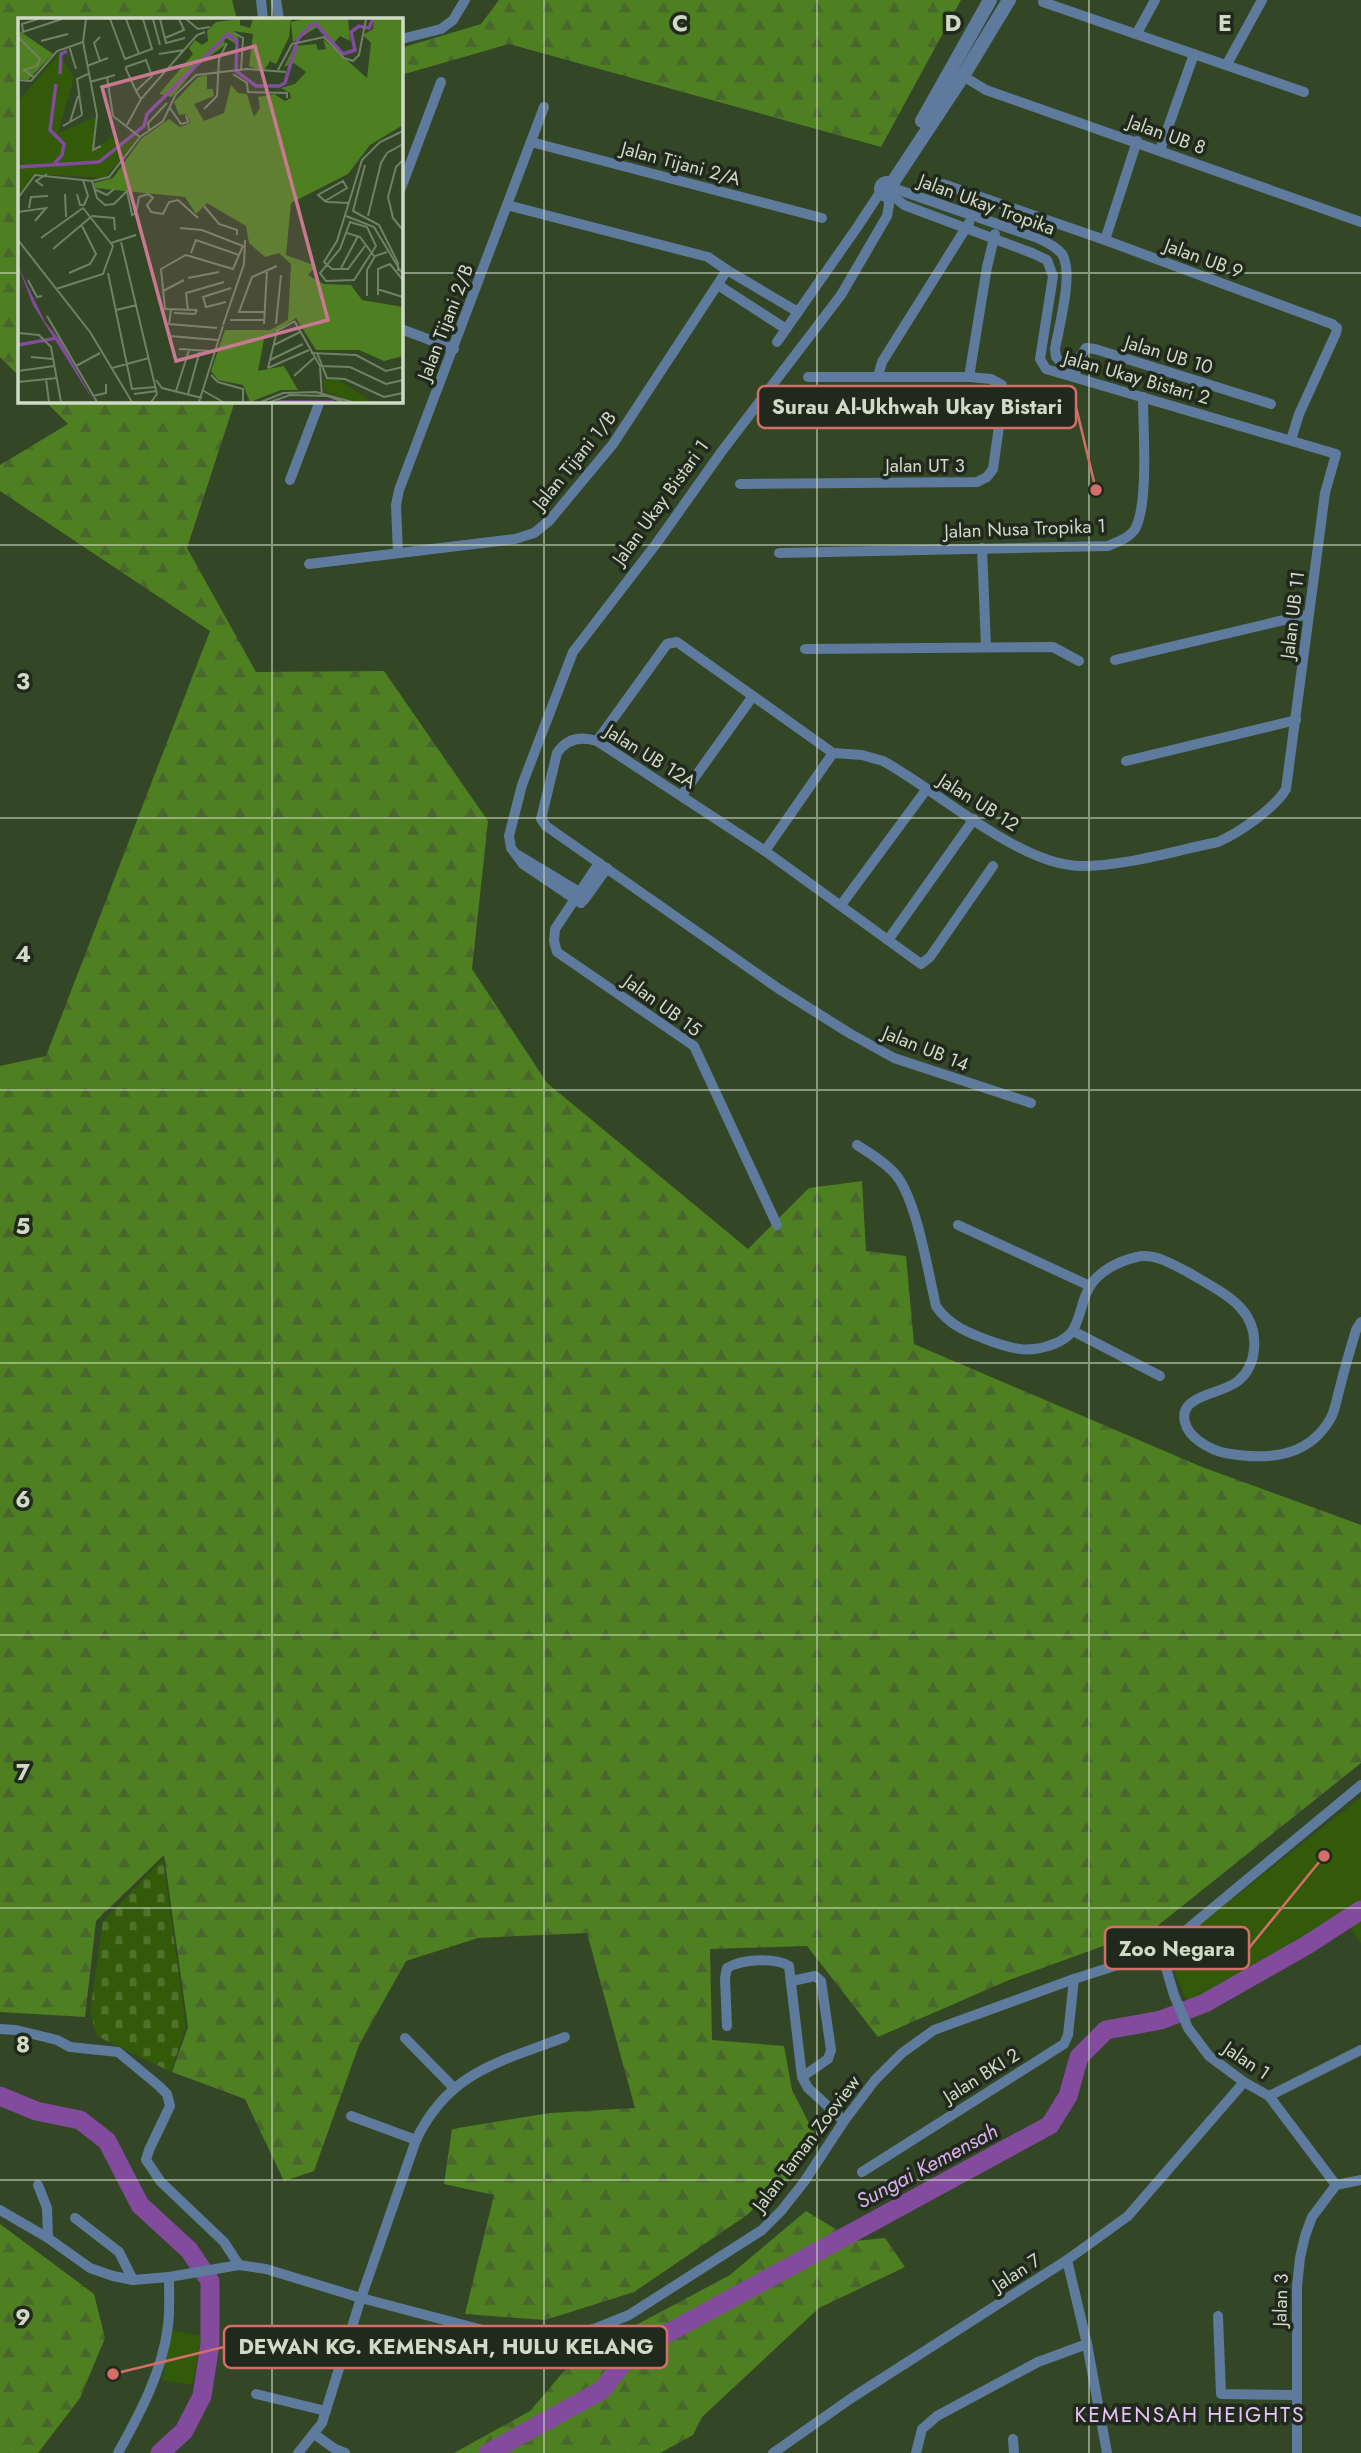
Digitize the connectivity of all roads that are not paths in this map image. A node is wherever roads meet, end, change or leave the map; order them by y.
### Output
1 (261, 0) edge
2 (276, 0) edge
3 (465, 0) edge
4 (990, 0) edge
5 (1009, 0) edge
6 (1155, 0) edge
7 (1262, 0) edge
8 (1043, 2) dead end
9 (263, 18) edge
10 (279, 18) edge
11 (1137, 33) junction
12 (402, 39) edge
13 (1194, 54) junction
14 (1227, 64) junction
15 (962, 76) junction
16 (441, 82) dead end
17 (1304, 92) dead end
18 (544, 107) dead end
19 (1137, 141) junction
20 (531, 142) junction
21 (1160, 150) junction
22 (943, 184) dead end
23 (402, 185) edge
24 (888, 190) junction
25 (507, 205) junction
26 (972, 216) junction
27 (822, 218) dead end
28 (1361, 222) edge
29 (998, 225) junction
30 (967, 228) junction
31 (993, 239) junction
32 (1105, 240) junction
33 (727, 270) junction
34 (718, 285) junction
35 (762, 290) junction
36 (751, 306) junction
37 (798, 312) junction
38 (402, 329) edge
39 (786, 329) junction
40 (776, 342) dead end
41 (454, 349) junction
42 (878, 376) junction
43 (808, 377) dead end
44 (969, 377) junction
45 (1074, 377) junction
46 (1143, 397) junction
47 (320, 402) edge
48 (1271, 404) dead end
49 (1291, 440) junction
50 (1329, 452) joint
51 (290, 480) dead end
52 (740, 484) dead end
53 (982, 548) junction
54 (398, 553) junction
55 (779, 553) dead end
56 (309, 564) dead end
57 (1309, 614) junction
58 (986, 647) junction
59 (806, 649) dead end
60 (1115, 660) dead end
61 (1079, 661) dead end
62 (753, 696) junction
63 (1296, 720) junction
64 (597, 741) junction
65 (833, 752) junction
66 (1126, 761) dead end
67 (1286, 789) joint
68 (926, 790) junction
69 (682, 795) junction
70 (974, 819) junction
71 (765, 851) junction
72 (603, 865) junction
73 (993, 866) dead end
74 (580, 897) junction
75 (841, 905) junction
76 (888, 940) junction
77 (779, 989) joint
78 (1031, 1103) dead end
79 (857, 1145) dead end
80 (777, 1225) dead end
81 (958, 1226) dead end
82 (1090, 1286) junction
83 (1361, 1322) edge
84 (1073, 1331) junction
85 (1160, 1376) dead end
86 (1361, 1785) edge
87 (1161, 1951) junction
88 (1074, 1979) junction
89 (792, 1981) junction
90 (727, 2025) dead end
91 (0, 2029) edge
92 (565, 2037) dead end
93 (405, 2038) dead end
94 (1361, 2050) edge
95 (802, 2077) junction
96 (1244, 2082) junction
97 (453, 2087) junction
98 (1269, 2096) junction
99 (351, 2116) dead end
100 (844, 2121) junction
101 (416, 2140) junction
102 (862, 2172) dead end
103 (1361, 2180) edge
104 (38, 2185) dead end
105 (1336, 2185) junction
106 (0, 2210) edge
107 (75, 2218) dead end
108 (48, 2238) junction
109 (1067, 2260) junction
110 (240, 2265) junction
111 (169, 2277) junction
112 (133, 2280) junction
113 (361, 2298) junction
114 (1218, 2316) dead end
115 (1087, 2344) junction
116 (256, 2394) dead end
117 (1296, 2395) junction
118 (326, 2411) junction
119 (314, 2434) junction
120 (1013, 2439) dead end
121 (118, 2453) edge
122 (298, 2453) edge
123 (345, 2453) edge
124 (774, 2453) edge
125 (916, 2453) edge
126 (1014, 2453) edge
127 (1107, 2453) edge
128 (1297, 2453) edge

1 - 9 street
2 - 10 street
3 - 12 street
4 - 24 street, Jalan Ukay Bistari 1
5 - 15 street, Jalan Ukay Bistari 1
6 - 11 street
7 - 14 street
8 - 11 street
11 - 13 street
13 - 14 street
13 - 21 street
14 - 17 street
15 - 19 street, Jalan UB 8
15 - 24 street, Jalan Ukay Bistari 1
16 - 23 street
18 - 20 street, Jalan Tijani 2/B
19 - 21 street, Jalan UB 8
19 - 32 street
20 - 25 street, Jalan Tijani 2/B
20 - 27 street, Jalan Tijani 2/A
21 - 28 street, Jalan UB 8
22 - 32 street, Jalan UB 9
24 - 26 street, Jalan Ukay Tropika
24 - 30 street, Jalan Ukay Bistari 2
24 - 37 street, Jalan Ukay Bistari 1
24 - 74 street, Jalan Ukay Bistari 1
25 - 33 street
25 - 41 street, Jalan Tijani 2/B
26 - 29 street, Jalan Ukay Tropika
26 - 30 street
29 - 31 street
29 - 45 street, Jalan Ukay Tropika
30 - 31 street, Jalan Ukay Bistari 2
30 - 42 street
31 - 44 street
31 - 45 street, Jalan Ukay Bistari 2
32 - 49 street, Jalan UB 9
33 - 34 street, Jalan Tijani 1/B
33 - 35 street
34 - 36 street
34 - 54 street, Jalan Tijani 1/B
35 - 36 street
35 - 37 street
36 - 39 street
37 - 39 street, Jalan Ukay Bistari 1
38 - 41 street
39 - 40 street, Jalan Ukay Bistari 1
41 - 54 street, Jalan Tijani 2/B
42 - 43 street, Jalan UT 3
42 - 44 street, Jalan UT 3
44 - 52 street, Jalan UT 3
45 - 46 street, Jalan Ukay Bistari 2
45 - 48 street, Jalan UB 10
46 - 49 street, Jalan Ukay Bistari 2
46 - 53 street, Jalan Nusa Tropika 1
47 - 51 street
49 - 50 street, Jalan Ukay Bistari 2
50 - 57 street, Jalan UB 11
53 - 55 street, Jalan Nusa Tropika 1
53 - 58 street
54 - 56 street, Jalan Tijani 1/B
57 - 60 street
57 - 63 street, Jalan UB 11
58 - 59 street
58 - 61 street
62 - 64 street, Jalan UB 12
62 - 65 street, Jalan UB 12
62 - 69 street
63 - 66 street
63 - 67 street, Jalan UB 11
64 - 69 street, Jalan UB 12A
64 - 72 street, Jalan UB 12A
65 - 68 street, Jalan UB 12
65 - 71 street
67 - 70 street, Jalan UB 12
68 - 70 street, Jalan UB 12
68 - 75 street
69 - 71 street, Jalan UB 12A
70 - 76 street
71 - 75 street, Jalan UB 12A
72 - 74 street, Jalan UB 15
72 - 77 street, Jalan UB 12A
73 - 76 street, Jalan UB 12A
74 - 80 street, Jalan UB 15
75 - 76 street, Jalan UB 12A
77 - 78 street, Jalan UB 14
79 - 84 street
81 - 82 street
82 - 83 street
82 - 84 street
84 - 85 street
86 - 87 street, Jalan Taman Zooview
87 - 88 street, Jalan Taman Zooview
87 - 96 street, Jalan 1
88 - 100 street, Jalan Taman Zooview
88 - 102 street, Jalan BKI 2
89 - 90 street
89 - 95 street
89 - 95 street
91 - 110 street
92 - 97 street
93 - 97 street
94 - 98 street
95 - 100 street
96 - 98 street, Jalan 1
96 - 109 street, Jalan 7
97 - 101 street
98 - 105 street, Jalan 1
99 - 101 street
100 - 113 street, Jalan Taman Zooview
101 - 113 street
103 - 105 street
104 - 108 street
105 - 117 street, Jalan 3
106 - 108 street, Jalan Taman Zooview
107 - 112 street
108 - 112 street, Jalan Taman Zooview
109 - 115 street
109 - 124 street, Jalan 7
110 - 111 street, Jalan Taman Zooview
110 - 113 street, Jalan Taman Zooview
111 - 112 street, Jalan Taman Zooview
111 - 121 street
113 - 118 street
114 - 117 street
115 - 125 street
115 - 127 street
116 - 118 street
117 - 128 street, Jalan 3
118 - 119 street
119 - 122 street
119 - 123 street
120 - 126 street

